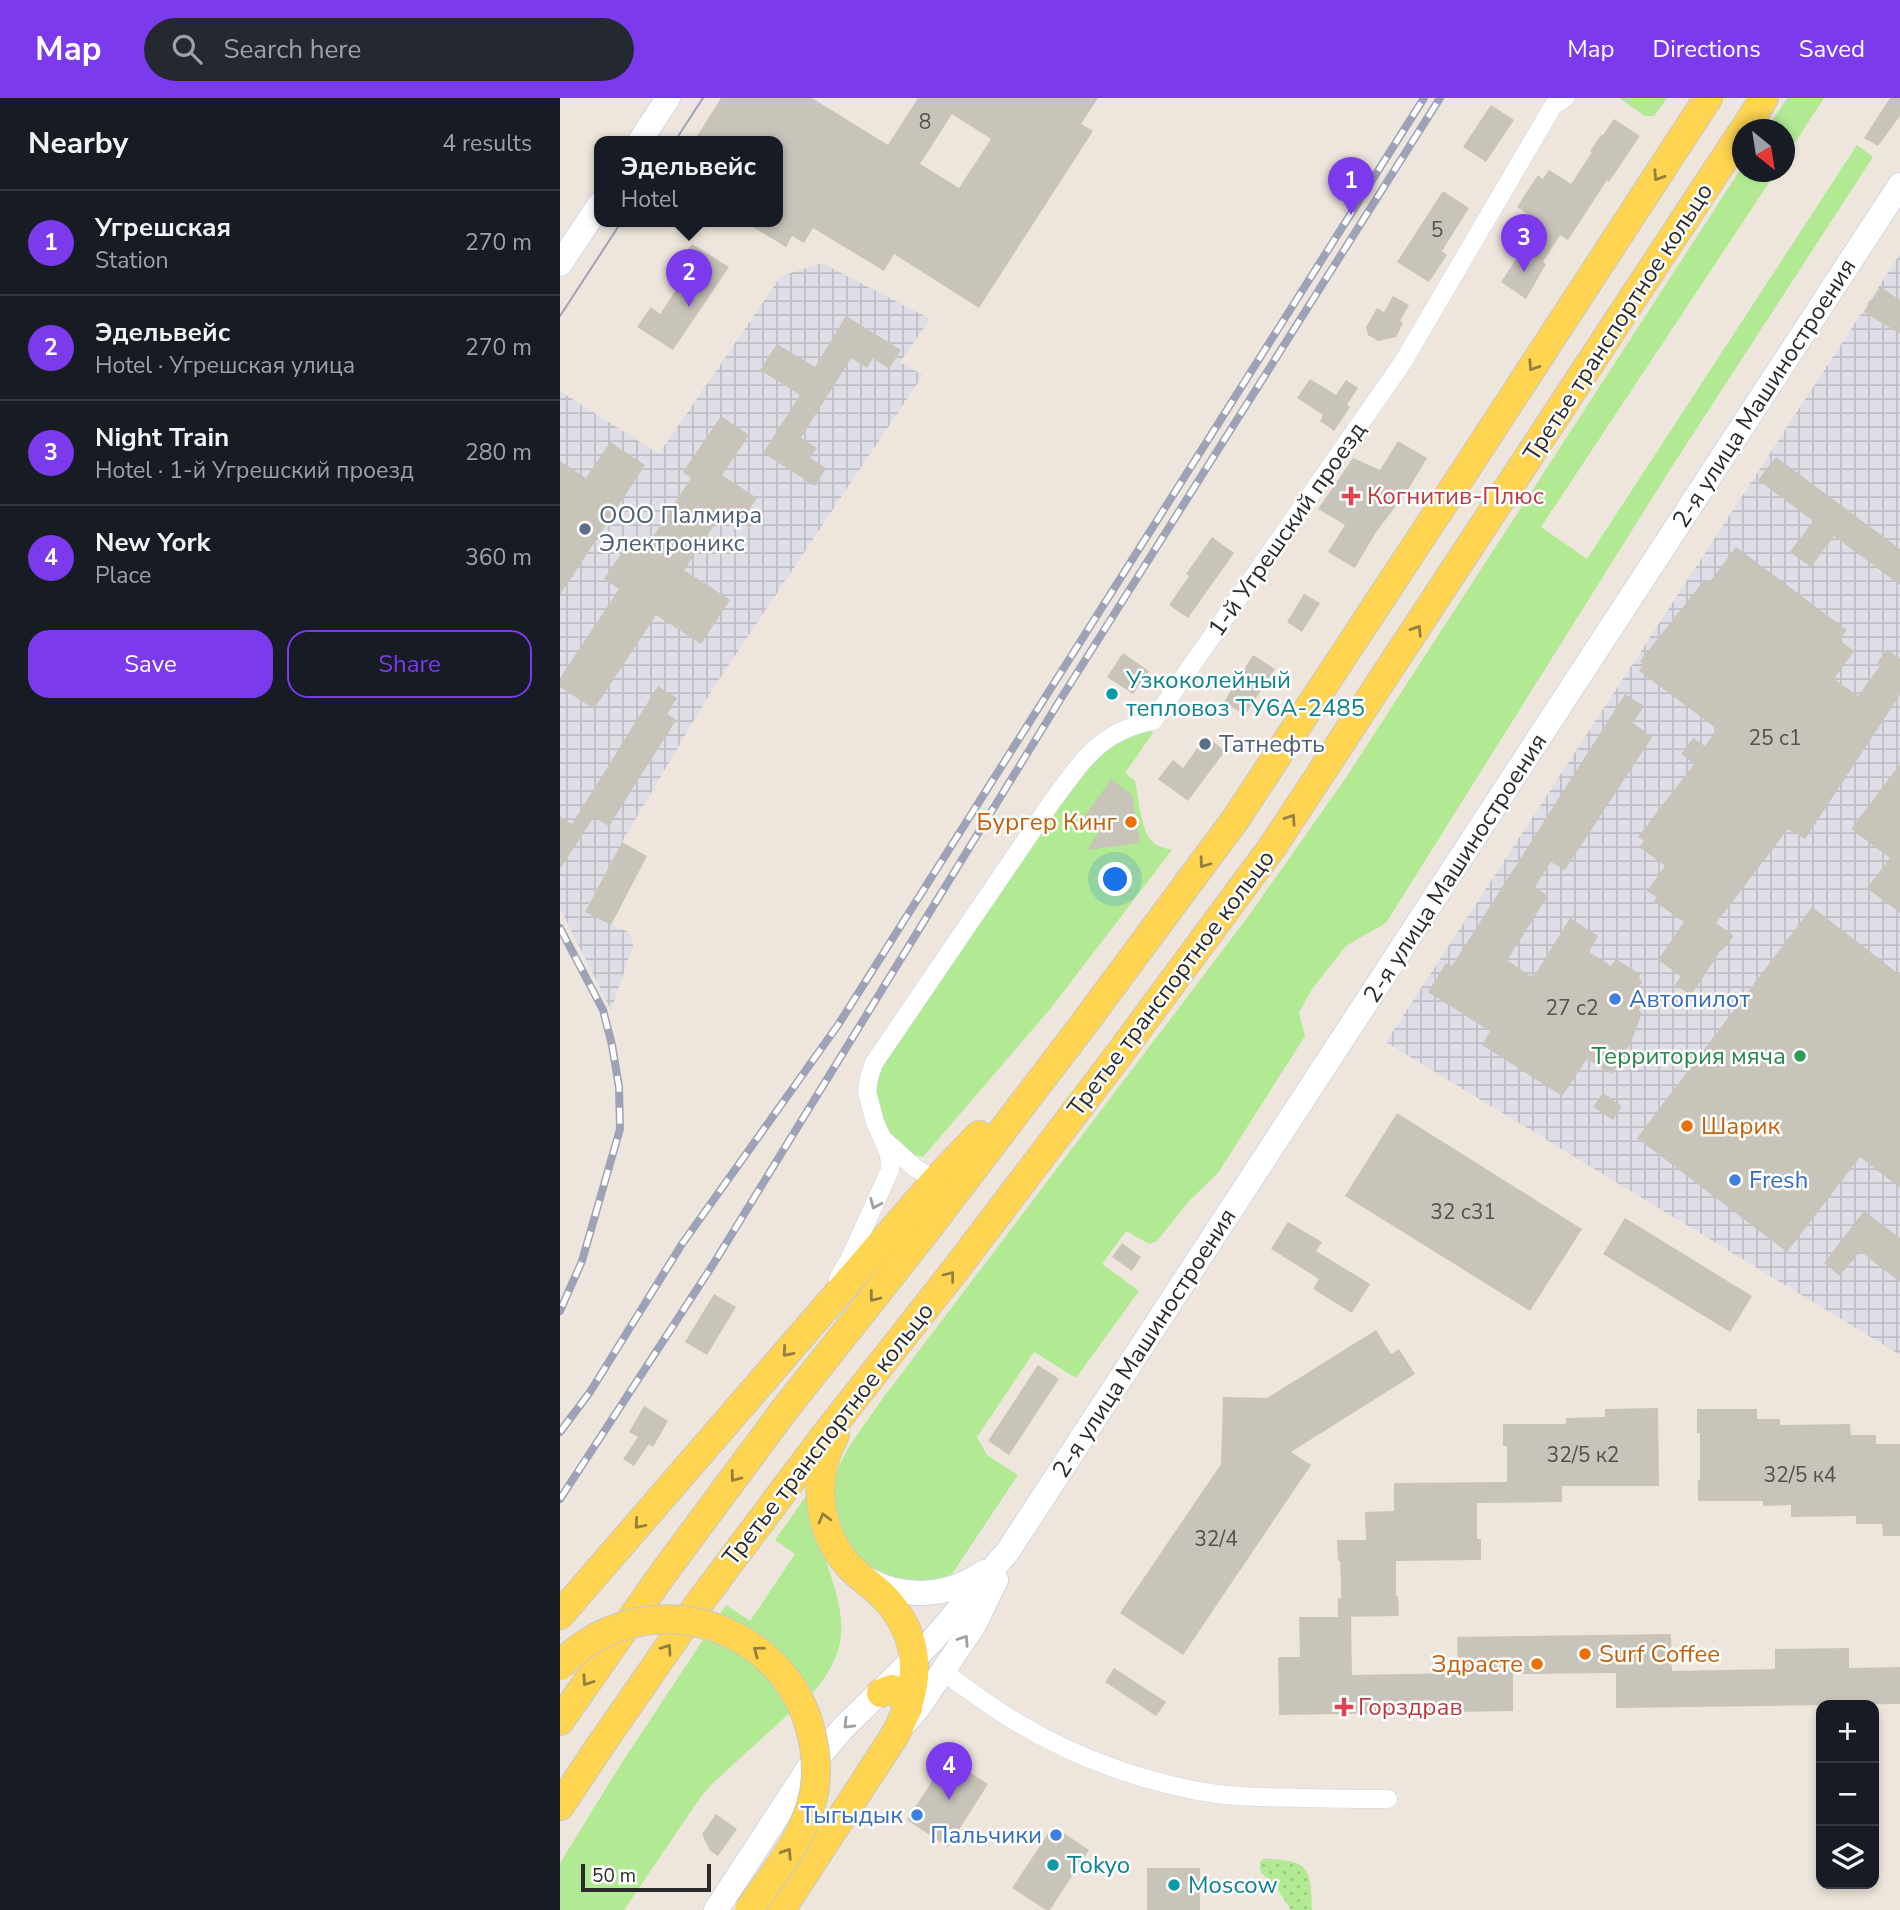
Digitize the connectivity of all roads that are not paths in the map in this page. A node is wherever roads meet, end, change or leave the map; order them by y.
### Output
1 (668, 98) edge
2 (1565, 98) edge
3 (1703, 98) edge
4 (1709, 98) edge
5 (1765, 98) edge
6 (1751, 119) edge
7 (643, 136) edge
8 (1680, 142) junction
9 (1732, 148) edge
10 (1900, 186) edge
11 (594, 213) edge
12 (560, 264) edge
13 (1080, 1029) junction
14 (884, 1140) junction
15 (936, 1180) junction
16 (815, 1320) junction
17 (864, 1384) junction
18 (1008, 1550) junction
19 (859, 1575) junction
20 (560, 1615) edge
21 (915, 1659) junction
22 (560, 1666) edge
23 (943, 1672) junction
24 (880, 1693) junction
25 (908, 1708) junction
26 (560, 1721) edge
27 (895, 1735) junction
28 (1388, 1799) dead end
29 (560, 1806) edge
30 (716, 1910) edge
31 (749, 1910) edge
32 (781, 1910) edge

1 - 7 main road
2 - 14 street, 1-й Угрешский проезд
3 - 8 main road
4 - 8 main road, Третье транспортное кольцо
5 - 6 main road, Третье транспортное кольцо
8 -> 13 main road, Третье транспортное кольцо
17 -> 9 main road, Третье транспортное кольцо
10 - 18 main road, 2-я улица Машиностроения
11 - 12 main road
13 - 15 main road
13 -> 26 main road, Третье транспортное кольцо
14 - 15 street, 1-й Угрешский проезд
14 -> 16 street, 1-й Угрешский проезд
15 - 16 main road
16 -> 20 main road
19 -> 17 main road
29 -> 17 main road, Третье транспортное кольцо
18 - 19 main road
18 - 21 main road, 2-я улица Машиностроения
23 -> 18 main road, 2-я улица Машиностроения
19 - 21 main road
21 - 24 main road, 2-я улица Машиностроения
21 - 25 main road
31 -> 22 main road, bridge
23 - 27 main road, 2-я улица Машиностроения
23 - 28 street
24 - 25 main road
24 -> 30 main road, 2-я улица Машиностроения
25 - 27 main road
27 - 32 main road, 2-я улица Машиностроения

